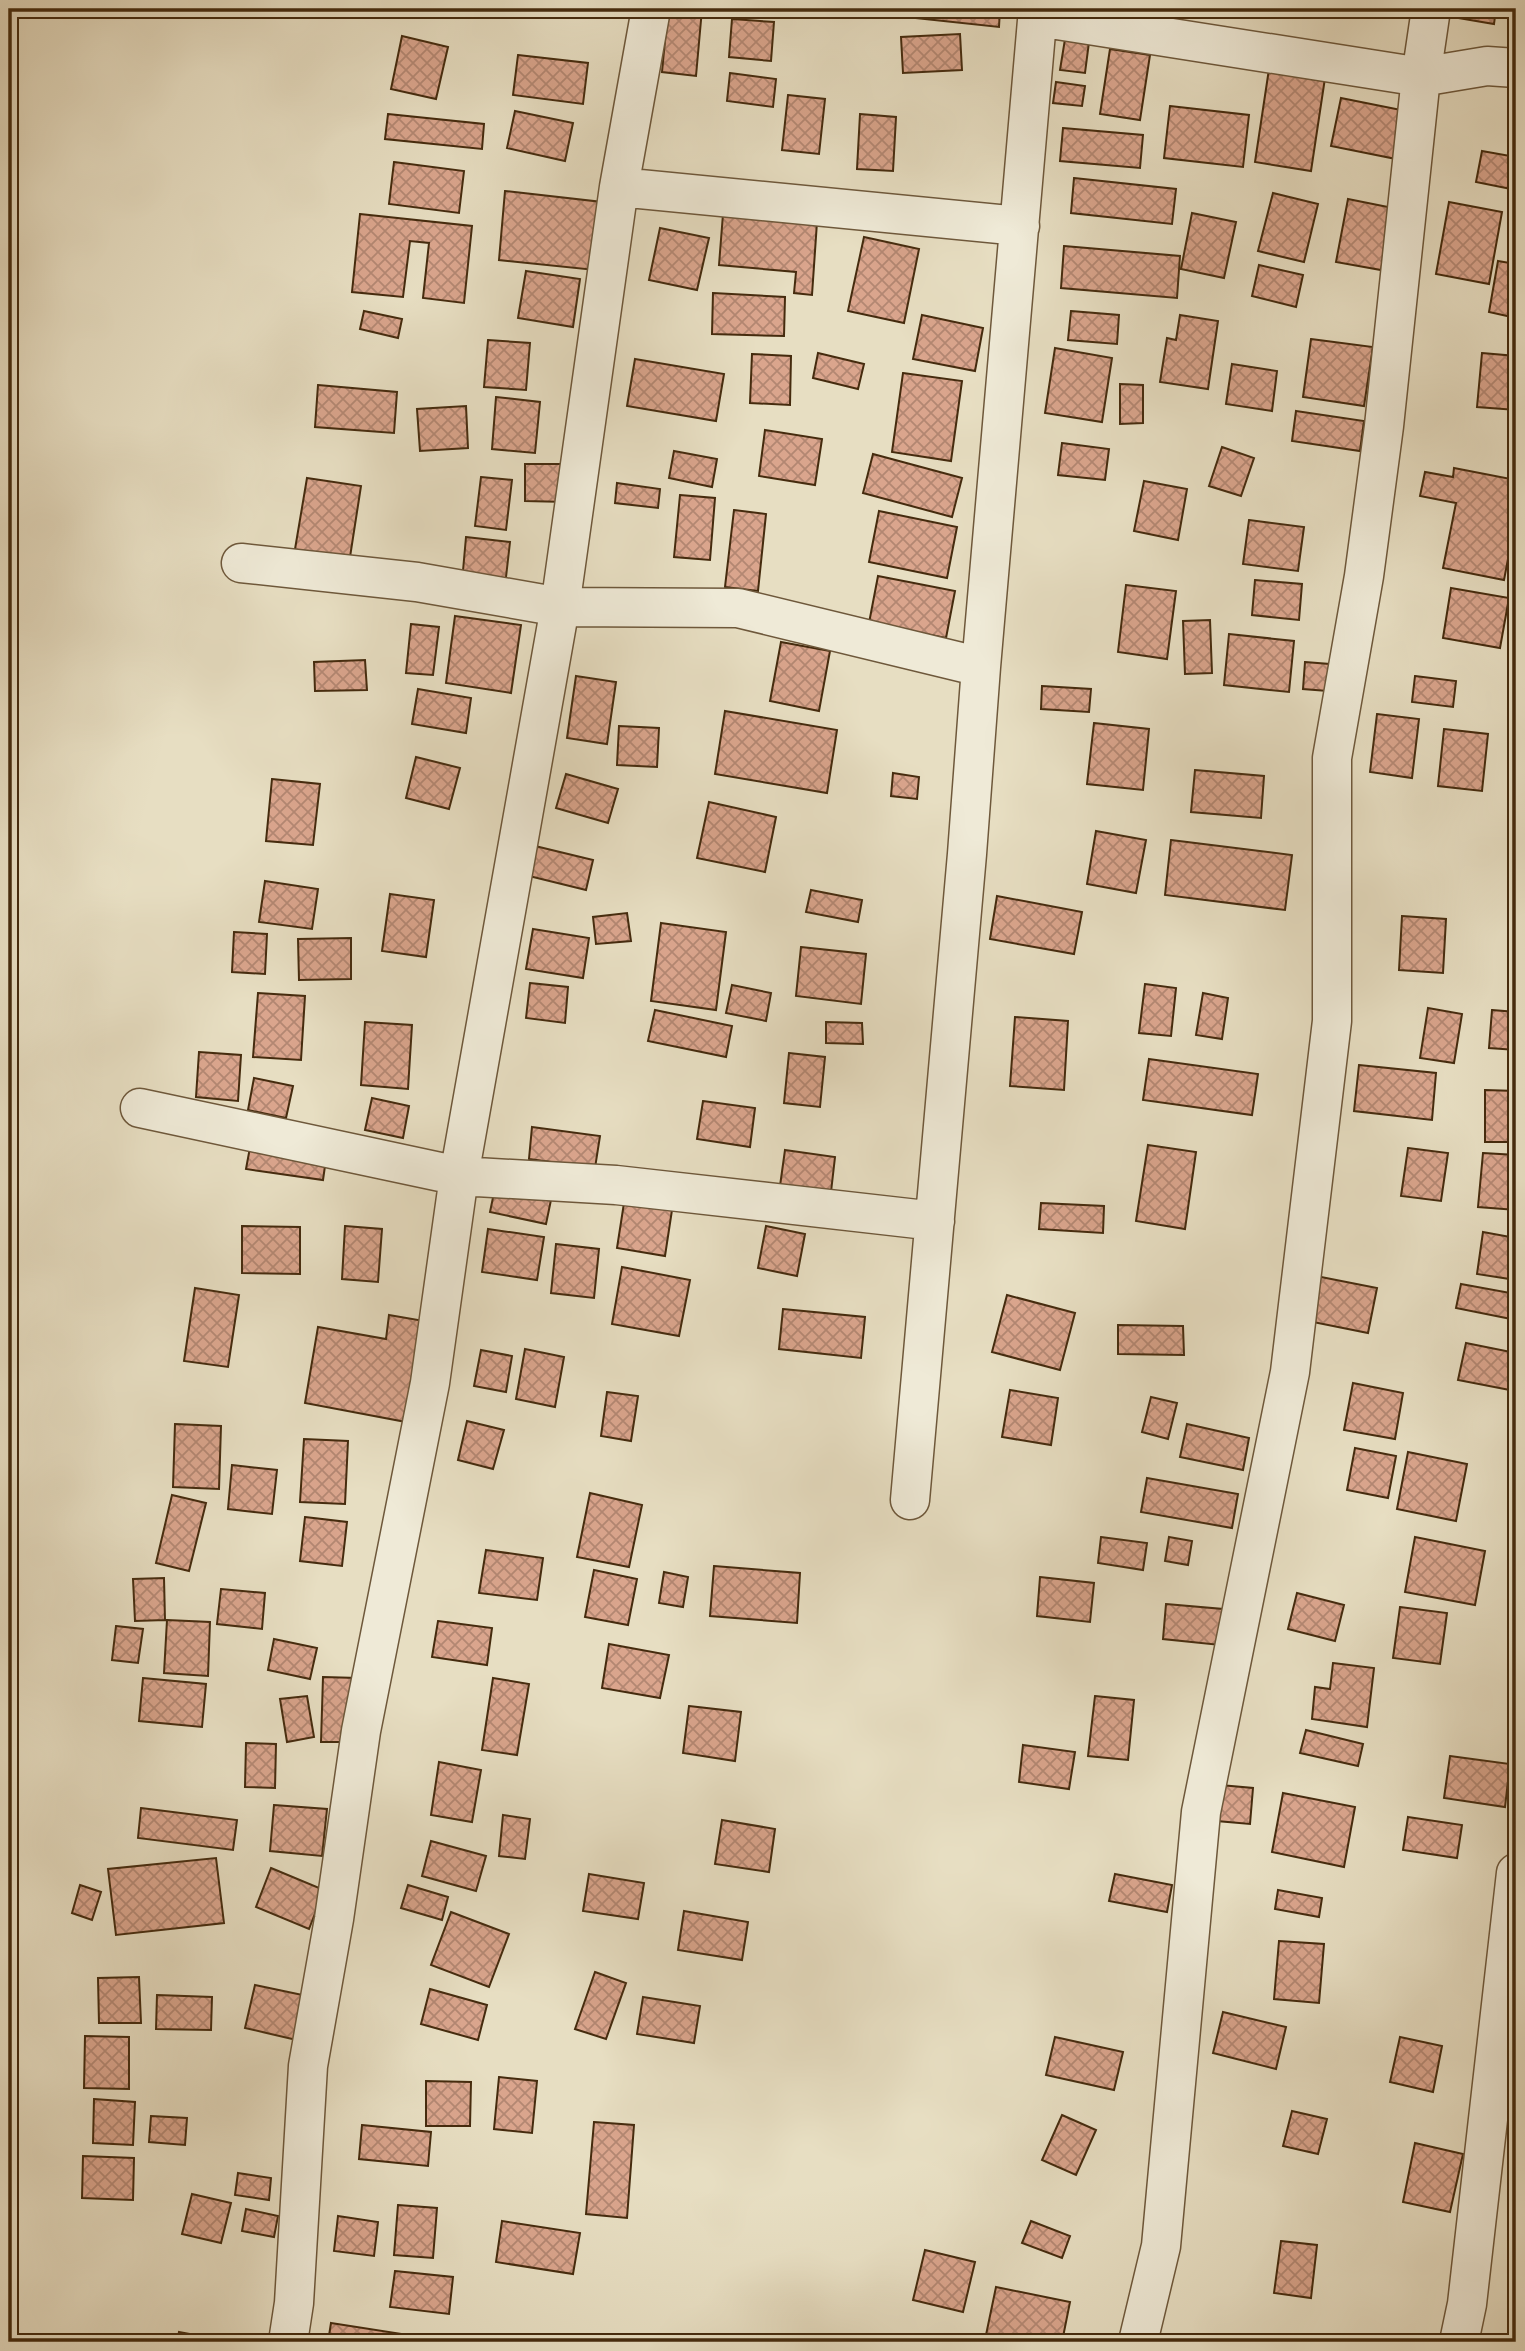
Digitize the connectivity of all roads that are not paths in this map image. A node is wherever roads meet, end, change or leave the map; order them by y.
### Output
1 (651, 9) edge
2 (1431, 9) edge
3 (1038, 13) edge
4 (1516, 68) edge
5 (1421, 77) junction
6 (619, 187) junction
7 (1020, 226) junction
8 (242, 563) dead end
9 (560, 607) junction
10 (981, 667) junction
11 (140, 1108) dead end
12 (459, 1176) junction
13 (935, 1221) junction
14 (910, 1500) dead end
15 (1516, 1873) edge
16 (288, 2342) edge
17 (1138, 2342) edge
18 (1459, 2342) edge

1 - 6 street
2 - 5 street
3 - 5 street
3 - 7 street
4 - 5 street
5 - 17 street
6 - 7 street
6 - 9 street
7 - 10 street
8 - 9 street
9 - 10 street
9 - 12 street
10 - 13 street
11 - 12 street
12 - 13 street
12 - 16 street
13 - 14 street
15 - 18 street

